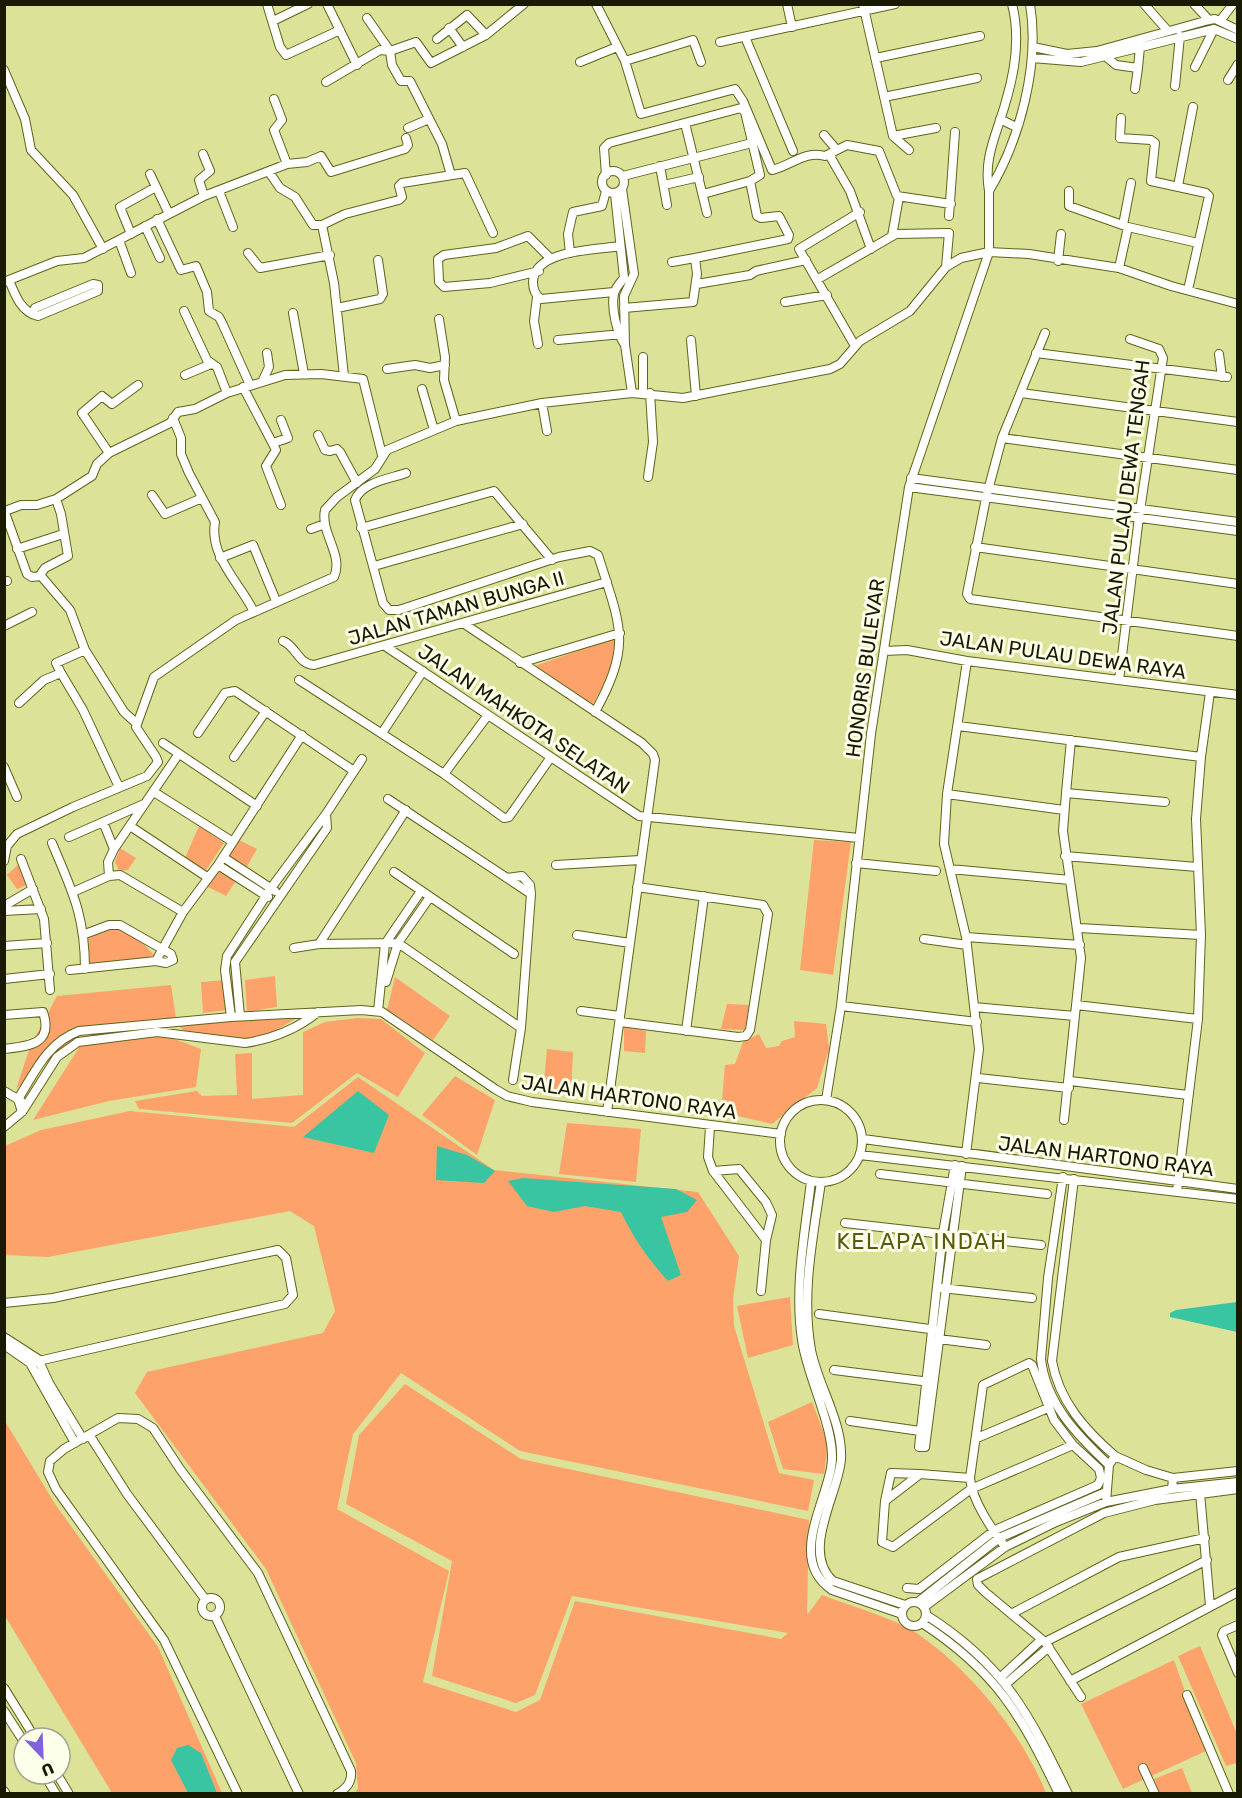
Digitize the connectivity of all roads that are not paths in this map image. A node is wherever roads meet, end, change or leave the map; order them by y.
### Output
1 (267, 4) edge
2 (308, 4) edge
3 (327, 4) edge
4 (524, 4) edge
5 (596, 4) edge
6 (787, 4) edge
7 (895, 4) edge
8 (1012, 4) edge
9 (1030, 4) edge
10 (1144, 4) edge
11 (1233, 4) edge
12 (1199, 6) edge
13 (864, 8) edge
14 (368, 18) dead end
15 (1209, 20) junction
16 (273, 21) junction
17 (1221, 21) junction
18 (792, 27) junction
19 (449, 28) junction
20 (1214, 29) junction
21 (340, 30) junction
22 (1238, 30) edge
23 (1164, 34) junction
24 (486, 35) junction
25 (980, 36) dead end
26 (1180, 36) junction
27 (745, 37) junction
28 (436, 39) dead end
29 (1238, 39) edge
30 (720, 42) dead end
31 (463, 47) junction
32 (617, 47) junction
33 (1033, 47) junction
34 (1140, 47) junction
35 (390, 51) junction
36 (1105, 57) junction
37 (876, 58) junction
38 (1032, 58) junction
39 (625, 60) junction
40 (580, 62) dead end
41 (700, 62) dead end
42 (1238, 64) edge
43 (357, 65) junction
44 (1195, 67) dead end
45 (1138, 68) junction
46 (4, 70) edge
47 (977, 78) dead end
48 (1228, 80) dead end
49 (326, 82) dead end
50 (1175, 86) dead end
51 (1135, 88) dead end
52 (884, 97) junction
53 (274, 99) dead end
54 (1193, 107) dead end
55 (1121, 118) dead end
56 (429, 119) junction
57 (1000, 119) junction
58 (685, 123) junction
59 (1016, 127) junction
60 (408, 128) dead end
61 (936, 128) dead end
62 (955, 132) dead end
63 (824, 135) dead end
64 (893, 136) junction
65 (406, 138) dead end
66 (752, 143) junction
67 (909, 150) dead end
68 (793, 151) dead end
69 (834, 151) junction
70 (203, 154) dead end
71 (694, 157) junction
72 (287, 164) junction
73 (660, 166) junction
74 (608, 171) junction
75 (269, 172) junction
76 (150, 174) dead end
77 (451, 175) junction
78 (626, 177) junction
79 (699, 177) junction
80 (750, 181) junction
81 (1131, 183) dead end
82 (664, 184) junction
83 (1178, 186) junction
84 (156, 188) junction
85 (219, 191) junction
86 (989, 191) junction
87 (1070, 191) dead end
88 (612, 193) junction
89 (703, 194) junction
90 (204, 196) junction
91 (898, 197) junction
92 (951, 204) junction
93 (667, 205) dead end
94 (860, 212) junction
95 (168, 213) junction
96 (707, 213) dead end
97 (949, 216) dead end
98 (157, 219) junction
99 (322, 225) junction
100 (145, 226) junction
101 (1125, 226) junction
102 (233, 227) dead end
103 (493, 233) dead end
104 (131, 234) junction
105 (1061, 234) dead end
106 (892, 236) junction
107 (119, 240) junction
108 (1198, 243) junction
109 (620, 246) junction
110 (103, 249) junction
111 (871, 249) junction
112 (989, 252) junction
113 (248, 253) dead end
114 (570, 253) junction
115 (330, 255) junction
116 (160, 258) dead end
117 (550, 258) junction
118 (696, 258) junction
119 (378, 260) dead end
120 (806, 260) junction
121 (1058, 261) junction
122 (672, 262) dead end
123 (946, 267) junction
124 (1119, 268) junction
125 (538, 271) junction
126 (131, 273) dead end
127 (818, 279) junction
128 (7, 281) edge
129 (697, 284) junction
130 (1188, 290) junction
131 (614, 292) junction
132 (827, 295) junction
133 (537, 297) junction
134 (785, 302) dead end
135 (1238, 304) edge
136 (337, 308) junction
137 (624, 308) junction
138 (184, 310) dead end
139 (293, 313) dead end
140 (32, 314) junction
141 (439, 319) dead end
142 (1045, 333) dead end
143 (623, 334) junction
144 (1130, 339) dead end
145 (558, 340) dead end
146 (690, 340) dead end
147 (538, 344) dead end
148 (855, 346) junction
149 (267, 353) dead end
150 (1036, 353) junction
151 (1219, 354) dead end
152 (643, 357) dead end
153 (211, 364) junction
154 (445, 365) junction
155 (1162, 368) junction
156 (387, 369) dead end
157 (304, 374) junction
158 (185, 375) dead end
159 (344, 375) junction
160 (263, 380) junction
161 (138, 385) dead end
162 (247, 386) junction
163 (422, 389) dead end
164 (227, 393) junction
165 (632, 393) junction
166 (646, 393) junction
167 (1021, 393) junction
168 (696, 396) junction
169 (542, 403) junction
170 (1155, 410) junction
171 (173, 418) junction
172 (281, 420) dead end
173 (456, 421) junction
174 (1238, 422) edge
175 (434, 430) junction
176 (547, 431) dead end
177 (318, 435) dead end
178 (1002, 438) junction
179 (273, 443) junction
180 (109, 453) junction
181 (382, 455) junction
182 (1147, 458) junction
183 (1238, 470) edge
184 (406, 473) dead end
185 (648, 477) dead end
186 (912, 478) junction
187 (357, 483) junction
188 (909, 487) junction
189 (988, 488) junction
190 (152, 495) dead end
191 (201, 498) junction
192 (986, 498) junction
193 (56, 499) junction
194 (281, 505) dead end
195 (5, 511) edge
196 (1140, 513) junction
197 (1238, 522) edge
198 (325, 524) junction
199 (523, 524) junction
200 (361, 528) junction
201 (311, 529) dead end
202 (1238, 531) edge
203 (63, 534) junction
204 (975, 548) junction
205 (17, 549) junction
206 (220, 558) junction
207 (552, 560) junction
208 (374, 566) junction
209 (1134, 570) junction
210 (40, 574) junction
211 (607, 582) junction
212 (1238, 584) edge
213 (276, 601) junction
214 (253, 610) junction
215 (32, 612) dead end
216 (1127, 621) junction
217 (464, 623) junction
218 (4, 626) edge
219 (620, 633) junction
220 (1238, 636) edge
221 (283, 641) dead end
222 (385, 646) junction
223 (85, 650) junction
224 (884, 651) junction
225 (967, 661) junction
226 (520, 663) junction
227 (423, 671) junction
228 (61, 673) junction
229 (299, 680) dead end
230 (1119, 680) junction
231 (1210, 692) junction
232 (1238, 695) edge
233 (19, 703) dead end
234 (266, 711) junction
235 (594, 712) junction
236 (488, 715) junction
237 (135, 722) junction
238 (958, 726) junction
239 (198, 733) dead end
240 (382, 733) junction
241 (302, 735) junction
242 (1071, 740) junction
243 (163, 743) dead end
244 (178, 755) junction
245 (234, 757) dead end
246 (551, 757) junction
247 (1201, 757) junction
248 (362, 759) dead end
249 (4, 767) edge
250 (354, 771) junction
251 (444, 774) junction
252 (119, 787) junction
253 (154, 792) junction
254 (1066, 793) junction
255 (947, 794) junction
256 (17, 797) dead end
257 (388, 799) dead end
258 (1165, 802) dead end
259 (146, 804) junction
260 (257, 806) junction
261 (406, 810) junction
262 (1064, 810) junction
263 (326, 814) junction
264 (646, 817) junction
265 (103, 822) junction
266 (130, 826) junction
267 (69, 837) dead end
268 (859, 838) junction
269 (233, 842) junction
270 (52, 843) dead end
271 (6, 844) edge
272 (114, 849) junction
273 (1065, 856) junction
274 (223, 857) junction
275 (21, 859) dead end
276 (640, 860) junction
277 (4, 861) edge
278 (856, 863) junction
279 (218, 865) junction
280 (556, 865) dead end
281 (1197, 867) junction
282 (950, 869) junction
283 (936, 871) dead end
284 (394, 872) dead end
285 (109, 876) junction
286 (207, 877) junction
287 (1070, 880) junction
288 (637, 887) junction
289 (33, 889) junction
290 (421, 891) junction
291 (73, 892) junction
292 (268, 892) junction
293 (704, 896) junction
294 (277, 897) junction
295 (430, 897) junction
296 (4, 906) edge
297 (41, 909) junction
298 (4, 911) edge
299 (183, 912) junction
300 (1079, 928) junction
301 (85, 934) junction
302 (577, 935) dead end
303 (1201, 936) junction
304 (924, 939) dead end
305 (966, 941) junction
306 (47, 943) junction
307 (398, 943) junction
308 (630, 943) junction
309 (319, 944) junction
310 (386, 944) junction
311 (1080, 945) junction
312 (4, 946) edge
313 (294, 948) dead end
314 (161, 949) junction
315 (514, 954) dead end
316 (156, 961) junction
317 (85, 969) junction
318 (69, 970) dead end
319 (50, 974) junction
320 (4, 979) edge
321 (51, 990) dead end
322 (1076, 1005) junction
323 (841, 1006) junction
324 (974, 1007) junction
325 (380, 1011) junction
326 (581, 1011) dead end
327 (318, 1012) junction
328 (4, 1015) edge
329 (240, 1016) junction
330 (1075, 1016) junction
331 (231, 1017) junction
332 (620, 1019) junction
333 (1197, 1019) junction
334 (172, 1022) junction
335 (977, 1022) junction
336 (521, 1028) junction
337 (686, 1030) junction
338 (174, 1033) junction
339 (4, 1049) edge
340 (978, 1078) junction
341 (513, 1080) dead end
342 (1070, 1085) junction
343 (4, 1090) edge
344 (1188, 1095) junction
345 (18, 1099) junction
346 (826, 1100) junction
347 (24, 1108) junction
348 (607, 1112) junction
349 (1064, 1120) dead end
350 (4, 1127) edge
351 (710, 1127) junction
352 (781, 1134) junction
353 (863, 1139) junction
354 (860, 1155) junction
355 (966, 1155) junction
356 (958, 1165) junction
357 (713, 1171) junction
358 (880, 1174) dead end
359 (1063, 1177) junction
360 (1074, 1179) junction
361 (812, 1181) junction
362 (821, 1182) junction
363 (1178, 1182) junction
364 (956, 1183) junction
365 (1238, 1189) edge
366 (1177, 1191) junction
367 (1047, 1194) dead end
368 (1238, 1199) edge
369 (845, 1223) dead end
370 (943, 1233) junction
371 (952, 1235) junction
372 (766, 1240) junction
373 (1041, 1245) dead end
374 (942, 1288) junction
375 (761, 1291) dead end
376 (1032, 1298) dead end
377 (4, 1303) edge
378 (819, 1314) dead end
379 (932, 1329) junction
380 (940, 1335) junction
381 (4, 1337) edge
382 (986, 1345) dead end
383 (4, 1346) edge
384 (34, 1361) junction
385 (834, 1370) dead end
386 (930, 1382) junction
387 (1048, 1408) junction
388 (850, 1422) dead end
389 (920, 1431) junction
390 (86, 1437) junction
391 (977, 1438) junction
392 (75, 1443) junction
393 (1073, 1445) junction
394 (1115, 1455) junction
395 (1110, 1465) junction
396 (1238, 1471) edge
397 (920, 1474) junction
398 (970, 1478) junction
399 (1173, 1478) junction
400 (1238, 1482) edge
401 (971, 1489) junction
402 (1172, 1489) junction
403 (1238, 1490) edge
404 (1106, 1492) junction
405 (1200, 1493) junction
406 (885, 1501) junction
407 (1106, 1502) junction
408 (995, 1530) junction
409 (999, 1538) junction
410 (1205, 1538) junction
411 (1005, 1547) junction
412 (1207, 1560) junction
413 (907, 1588) dead end
414 (1238, 1592) edge
415 (205, 1599) junction
416 (905, 1605) junction
417 (1210, 1606) junction
418 (923, 1612) junction
419 (902, 1614) junction
420 (1011, 1614) junction
421 (215, 1616) junction
422 (1238, 1625) edge
423 (1045, 1643) junction
424 (1237, 1672) edge
425 (1004, 1680) junction
426 (1070, 1681) junction
427 (4, 1688) edge
428 (1187, 1695) dead end
429 (1081, 1697) dead end
430 (4, 1711) edge
431 (14, 1726) edge
432 (28, 1726) edge
433 (1143, 1768) dead end
434 (238, 1794) edge
435 (299, 1794) edge
436 (337, 1794) edge
437 (1059, 1794) edge
438 (1068, 1794) edge
439 (1155, 1794) edge
440 (1229, 1794) edge

1 - 16 street
2 - 16 street
3 - 21 street
4 - 24 street
5 - 32 street
6 - 18 street
7 - 13 street
8 - 57 street, HONORIS BULEVAR
9 - 33 street
10 - 23 street
11 - 17 street
12 - 15 street
13 - 18 street
13 - 37 street
14 - 35 street
15 - 17 street
15 - 23 street
16 - 21 street
17 - 22 street
18 - 27 street
19 - 24 street
19 - 28 street
19 - 31 street
20 - 26 street
20 - 29 street
20 - 44 street
21 - 43 street
23 - 26 street
23 - 33 street
23 - 34 street
24 - 31 street
25 - 37 street
26 - 50 street
27 - 30 street
27 - 68 street
31 - 35 street
32 - 39 street
32 - 40 street
33 - 38 street
34 - 36 street
34 - 45 street
35 - 43 street
35 - 56 street
36 - 38 street
36 - 45 street
37 - 52 street
38 - 59 street
39 - 41 street
39 - 69 street
42 - 48 street
43 - 49 street
45 - 51 street
46 - 110 street
47 - 52 street
52 - 64 street
53 - 72 street
54 - 83 street
55 - 83 street
56 - 60 street
56 - 77 street
57 - 59 street
57 - 86 street, HONORIS BULEVAR
58 - 66 street
58 - 71 street
58 - 74 street
59 - 86 street
61 - 64 street
62 - 92 street
63 - 69 street
64 - 67 street
65 - 72 street
66 - 71 street
66 - 80 street
69 - 91 street
69 - 94 street
70 - 90 street
71 - 73 street
71 - 79 street
72 - 75 street
73 - 78 street
73 - 82 street
74 - 78 street
74 - 88 street
75 - 85 street
75 - 99 street
76 - 84 street
77 - 99 street
77 - 103 street
78 - 88 street
79 - 82 street
79 - 89 street
80 - 89 street
80 - 118 street
81 - 101 street
82 - 93 street
83 - 108 street
84 - 95 street
84 - 104 street
85 - 90 street
85 - 102 street
86 - 112 street, HONORIS BULEVAR
87 - 101 street
88 - 109 street
88 - 114 street
88 - 137 street
89 - 96 street
90 - 95 street
91 - 92 street
91 - 106 street
92 - 97 street
94 - 111 street
94 - 120 street
95 - 98 street
98 - 100 street
98 - 162 street
99 - 115 street
100 - 104 street
100 - 116 street
101 - 108 street
101 - 124 street
104 - 107 street
105 - 121 street
106 - 111 street
106 - 123 street
107 - 110 street
107 - 126 street
108 - 130 street
109 - 114 street
109 - 131 street
110 - 128 street
111 - 127 street
112 - 121 street
112 - 123 street
112 - 186 street, HONORIS BULEVAR
113 - 115 street
114 - 117 street
115 - 136 street
117 - 125 street
117 - 125 street
118 - 122 street
118 - 129 street
119 - 136 street
120 - 127 street
120 - 129 street
121 - 124 street
123 - 148 street
124 - 130 street
125 - 133 street
127 - 132 street
128 - 140 street
129 - 137 street
130 - 135 street
131 - 133 street
131 - 143 street
132 - 134 street
132 - 148 street
133 - 147 street
136 - 159 street
137 - 143 street
138 - 153 street
139 - 157 street
140 - 140 street
141 - 154 street
142 - 150 street
143 - 145 street
143 - 165 street
144 - 155 street, JALAN PULAU DEWA TENGAH
146 - 168 street
148 - 168 street
149 - 160 street
150 - 155 street
150 - 167 street
151 - 155 street
152 - 166 street
153 - 158 street
153 - 164 street
154 - 156 street
154 - 173 street
155 - 170 street, JALAN PULAU DEWA TENGAH
157 - 159 street
157 - 160 street
159 - 181 street
160 - 162 street
161 - 180 street
162 - 164 street
162 - 179 street
163 - 175 street
164 - 171 street
165 - 166 street
165 - 169 street
166 - 168 street
166 - 185 street
167 - 170 street
167 - 178 street
169 - 173 street
169 - 176 street
170 - 174 street
170 - 182 street, JALAN PULAU DEWA TENGAH
171 - 180 street
171 - 191 street
172 - 179 street
173 - 175 street
175 - 181 street
177 - 187 street
178 - 182 street
178 - 189 street
179 - 194 street
180 - 193 street
181 - 187 street
182 - 183 street
182 - 196 street, JALAN PULAU DEWA TENGAH
184 - 200 street
186 - 188 street, HONORIS BULEVAR
186 - 189 street
187 - 198 street
188 - 192 street
188 - 224 street, HONORIS BULEVAR
189 - 192 street
189 - 196 street
190 - 191 street
191 - 206 street
192 - 196 street
192 - 204 street
193 - 195 street
193 - 203 street
195 - 205 street
196 - 197 street
196 - 202 street
196 - 209 street, JALAN PULAU DEWA TENGAH
198 - 201 street
198 - 213 street
199 - 200 street
199 - 207 street
199 - 208 street
200 - 208 street
203 - 205 street
203 - 210 street
204 - 209 street
204 - 216 street
205 - 210 street
206 - 213 street
206 - 214 street
207 - 208 street
207 - 211 street
209 - 212 street
209 - 216 street, JALAN PULAU DEWA TENGAH
210 - 223 street
211 - 217 street, JALAN TAMAN BUNGA II
211 - 219 street
213 - 214 street
214 - 237 street
215 - 218 street
216 - 220 street
216 - 230 street, JALAN PULAU DEWA TENGAH
217 - 222 street, JALAN TAMAN BUNGA II
217 - 226 street, JALAN MAHKOTA SELATAN
219 - 226 street
219 - 235 street
221 - 222 street, JALAN TAMAN BUNGA II
222 - 227 street, JALAN MAHKOTA SELATAN
223 - 228 street
223 - 237 street
224 - 225 street, JALAN PULAU DEWA RAYA
224 - 268 street, HONORIS BULEVAR
225 - 230 street, JALAN PULAU DEWA RAYA
225 - 238 street
226 - 235 street, JALAN MAHKOTA SELATAN
227 - 236 street, JALAN MAHKOTA SELATAN
227 - 240 street
228 - 233 street
228 - 252 street
229 - 240 street
230 - 231 street, JALAN PULAU DEWA RAYA
231 - 232 street, JALAN PULAU DEWA RAYA
231 - 247 street
234 - 239 street
234 - 241 street
234 - 245 street
235 - 264 street, JALAN MAHKOTA SELATAN
236 - 246 street, JALAN MAHKOTA SELATAN
236 - 251 street
237 - 252 street
238 - 242 street
238 - 255 street
240 - 251 street
241 - 250 street
241 - 260 street
242 - 247 street
242 - 254 street
243 - 244 street
244 - 253 street
244 - 260 street
246 - 251 street
246 - 264 street, JALAN MAHKOTA SELATAN
247 - 281 street
248 - 250 street
249 - 256 street
250 - 263 street
252 - 271 street
253 - 259 street
253 - 269 street
254 - 258 street
254 - 262 street
255 - 262 street
255 - 282 street
257 - 261 street
259 - 265 street
259 - 266 street
260 - 269 street
261 - 309 street
261 - 336 street
262 - 273 street
263 - 292 street
263 - 294 street
264 - 268 street, JALAN MAHKOTA SELATAN
264 - 276 street, JALAN MAHKOTA SELATAN
265 - 267 street
265 - 272 street
266 - 272 street
266 - 286 street
268 - 278 street, HONORIS BULEVAR
269 - 274 street
270 - 291 street
271 - 277 street
272 - 285 street
273 - 281 street
273 - 287 street
274 - 279 street
274 - 292 street
275 - 289 street
276 - 280 street
276 - 288 street, JALAN MAHKOTA SELATAN
278 - 283 street
278 - 323 street, HONORIS BULEVAR
279 - 286 street
279 - 292 street
281 - 303 street
282 - 287 street
282 - 305 street
284 - 290 street
285 - 291 street
285 - 299 street
286 - 299 street
287 - 300 street
288 - 293 street
288 - 308 street, JALAN MAHKOTA SELATAN
289 - 296 street
289 - 297 street
290 - 295 street
290 - 310 street
291 - 301 street
292 - 294 street
292 - 331 street
293 - 337 street
293 - 337 street
294 - 329 street
295 - 307 street
295 - 315 street
297 - 298 street
297 - 306 street
299 - 314 street
300 - 303 street
300 - 311 street
301 - 314 street
301 - 317 street
302 - 308 street
303 - 333 street
304 - 305 street
305 - 311 street
305 - 324 street
306 - 312 street
306 - 319 street
307 - 310 street
307 - 325 street
307 - 336 street
308 - 332 street, JALAN MAHKOTA SELATAN
309 - 310 street
309 - 313 street
310 - 325 street
311 - 322 street
314 - 316 street
314 - 316 street
316 - 317 street
317 - 318 street
319 - 320 street
319 - 321 street
322 - 330 street
322 - 333 street
323 - 335 street
323 - 346 street, HONORIS BULEVAR
324 - 330 street
324 - 335 street
325 - 327 street
325 - 348 street, JALAN HARTONO RAYA
326 - 332 street
327 - 329 street
327 - 338 street
328 - 339 street
329 - 331 street
330 - 342 street
331 - 334 street
332 - 337 street
332 - 348 street, JALAN MAHKOTA SELATAN
333 - 344 street
334 - 338 street
334 - 345 street
335 - 340 street
336 - 341 street
338 - 347 street
340 - 342 street
340 - 355 street
342 - 344 street
342 - 349 street
343 - 345 street
344 - 363 street
345 - 347 street
346 - 352 street
346 - 353 street
347 - 350 street
348 - 351 street, JALAN HARTONO RAYA
351 - 352 street, JALAN HARTONO RAYA
351 - 357 street
352 - 361 street
353 - 354 street
353 - 355 street, JALAN HARTONO RAYA
354 - 356 street, JALAN HARTONO RAYA
354 - 362 street
355 - 363 street, JALAN HARTONO RAYA
356 - 359 street, JALAN HARTONO RAYA
356 - 364 street
357 - 372 street
357 - 372 street
358 - 364 street
359 - 360 street, JALAN HARTONO RAYA
359 - 395 street, JALAN HARTONO RAYA
360 - 366 street, JALAN HARTONO RAYA
360 - 394 street, JALAN HARTONO RAYA
361 - 362 street
361 - 419 street
362 - 416 street
363 - 365 street, JALAN HARTONO RAYA
363 - 366 street
364 - 367 street
364 - 370 street
364 - 371 street
366 - 368 street, JALAN HARTONO RAYA
369 - 370 street
370 - 371 street
370 - 374 street
371 - 373 street
371 - 374 street
372 - 375 street
374 - 376 street
374 - 379 street
374 - 380 street
377 - 384 street
378 - 379 street
379 - 380 street
379 - 386 street
380 - 382 street
380 - 386 street
381 - 384 street
383 - 384 street
384 - 390 street
384 - 392 street
385 - 386 street
386 - 389 street
386 - 389 street
387 - 391 street
387 - 391 street
387 - 393 street
388 - 389 street
390 - 392 street
390 - 415 street
390 - 436 street
391 - 398 street
392 - 434 street
393 - 401 street
393 - 408 street
394 - 395 street
394 - 399 street, JALAN HARTONO RAYA
395 - 404 street
396 - 399 street
397 - 398 street
397 - 406 street
397 - 406 street
398 - 401 street
399 - 402 street
400 - 402 street
401 - 406 street
401 - 408 street
402 - 407 street
403 - 405 street
404 - 407 street
404 - 409 street
405 - 410 street
405 - 420 street
407 - 411 street
408 - 409 street
408 - 413 street
409 - 411 street
409 - 418 street
410 - 412 street
410 - 420 street
411 - 418 street
412 - 417 street
412 - 423 street
414 - 417 street
415 - 421 street
415 - 421 street
416 - 418 street
416 - 419 street
417 - 426 street
418 - 419 street
418 - 425 street
418 - 437 street
420 - 423 street
421 - 435 street
422 - 424 street
423 - 425 street
423 - 426 street
425 - 438 street
426 - 429 street
427 - 432 street
428 - 440 street
430 - 431 street
433 - 439 street

